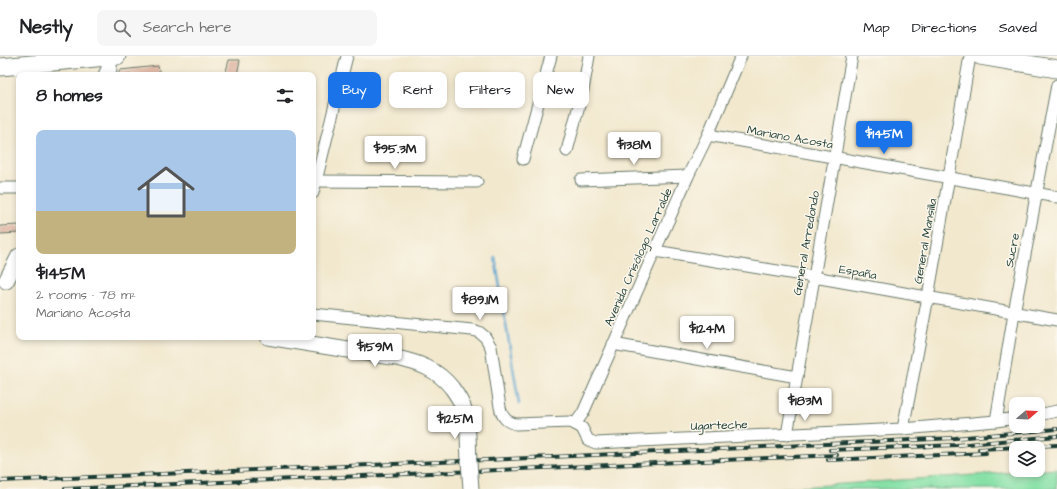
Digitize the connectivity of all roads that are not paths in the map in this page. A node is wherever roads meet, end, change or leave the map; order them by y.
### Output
1 (111, 56) edge
2 (347, 56) edge
3 (551, 56) edge
4 (589, 56) edge
5 (741, 56) edge
6 (852, 56) edge
7 (970, 56) edge
8 (980, 56) edge
9 (0, 67) edge
10 (1057, 69) edge
11 (108, 72) edge
12 (1057, 85) edge
13 (708, 136) junction
14 (567, 151) dead end
15 (834, 158) junction
16 (523, 159) dead end
17 (316, 173) edge
18 (688, 176) junction
19 (949, 179) junction
20 (581, 180) dead end
21 (316, 181) edge
22 (477, 182) dead end
23 (0, 188) edge
24 (16, 188) edge
25 (1036, 194) junction
26 (1057, 197) edge
27 (655, 251) junction
28 (16, 263) edge
29 (814, 277) junction
30 (8, 282) edge
31 (928, 297) junction
32 (1014, 313) junction
33 (316, 314) edge
34 (1057, 320) edge
35 (286, 340) edge
36 (613, 344) junction
37 (797, 378) junction
38 (1057, 411) edge
39 (1045, 414) edge
40 (1009, 419) edge
41 (996, 421) junction
42 (575, 424) junction
43 (903, 429) junction
44 (787, 435) junction
45 (471, 489) edge

1 - 9 main road
1 - 11 street
2 - 17 street
3 - 16 street
4 - 14 street
5 - 13 street, Avenida Crisólogo Larralde
6 - 15 street, General Arredondo
7 - 19 street, General Mansilla
8 - 10 main road
12 - 25 street, Sucre
13 - 15 street, Mariano Acosta
13 - 18 street, Avenida Crisólogo Larralde
15 - 19 street, Mariano Acosta
15 - 29 street, General Arredondo
18 - 20 street
18 - 27 street, Avenida Crisólogo Larralde
19 - 25 street, Mariano Acosta
19 - 31 street, General Mansilla
21 - 22 street
23 - 24 street
25 - 26 street, Mariano Acosta
25 - 32 street, Sucre
27 - 29 street, España
27 - 36 street, Avenida Crisólogo Larralde
28 - 30 street
29 - 31 street, España
29 - 37 street, General Arredondo
31 - 32 street, España
31 - 43 street, General Mansilla
32 - 34 street, España
32 - 41 street, Sucre
33 - 42 street
35 - 45 street, bridge
36 - 37 street
36 - 42 street, Avenida Crisólogo Larralde
37 - 44 street, General Arredondo
38 - 39 street
40 - 41 street, Ugarteche
41 - 43 street, Ugarteche
42 - 44 street, Ugarteche
43 - 44 street, Ugarteche

